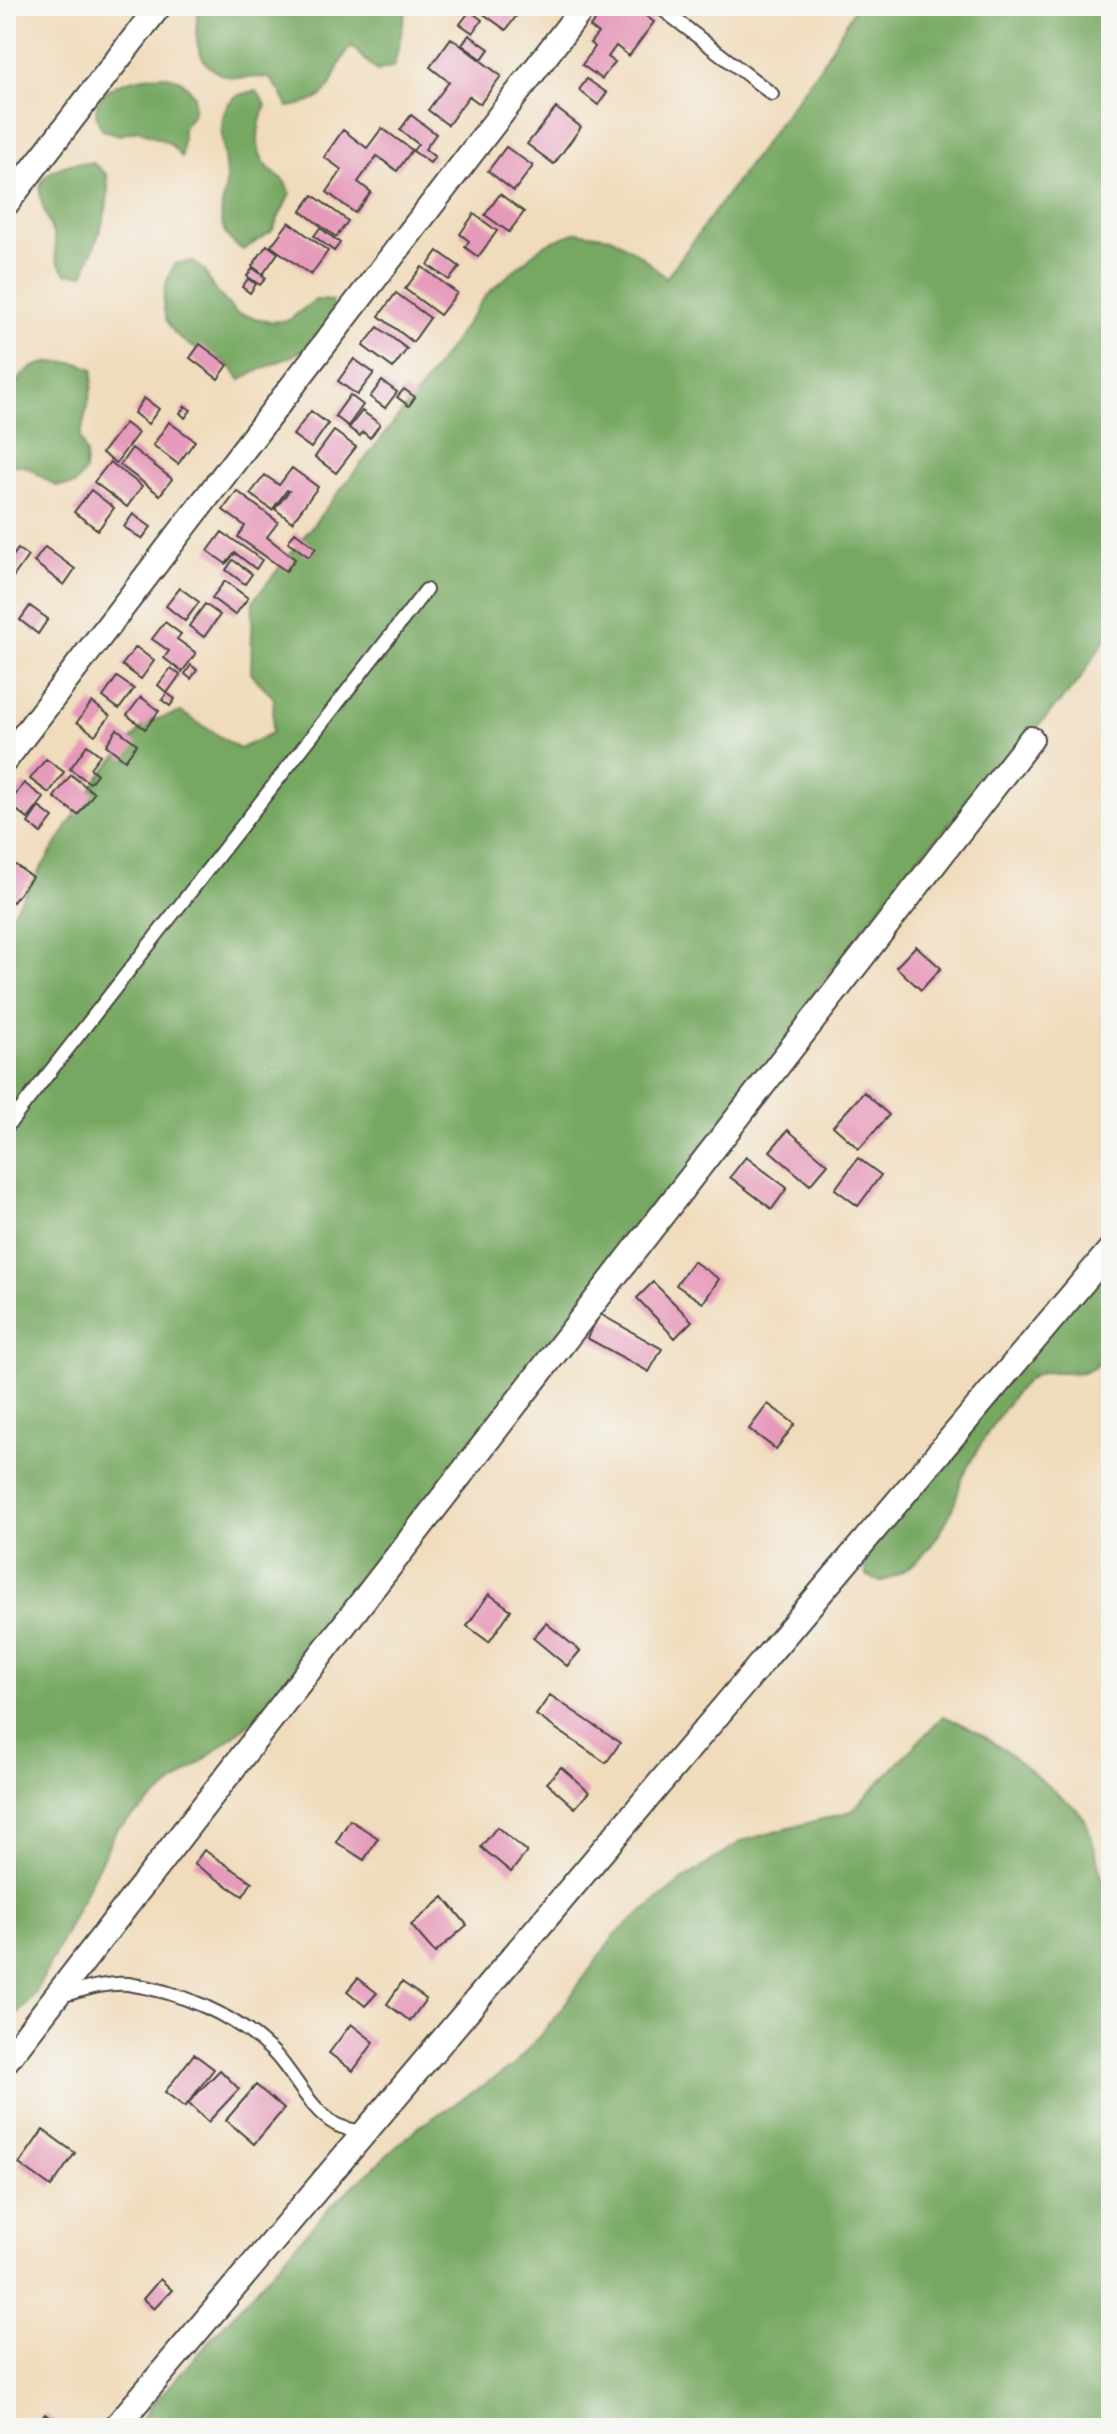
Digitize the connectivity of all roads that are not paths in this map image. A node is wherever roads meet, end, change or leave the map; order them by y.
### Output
1 (159, 6) edge
2 (584, 6) edge
3 (658, 6) edge
4 (772, 94) dead end
5 (6, 204) edge
6 (426, 590) dead end
7 (1031, 739) dead end
8 (6, 759) edge
9 (6, 1128) edge
10 (1111, 1249) edge
11 (55, 1997) junction
12 (6, 2061) edge
13 (365, 2133) junction
14 (115, 2428) edge

1 - 5 street
2 - 8 street
3 - 4 lane
6 - 9 lane
7 - 11 street
10 - 13 street
11 - 12 street
11 - 13 lane
13 - 14 street

